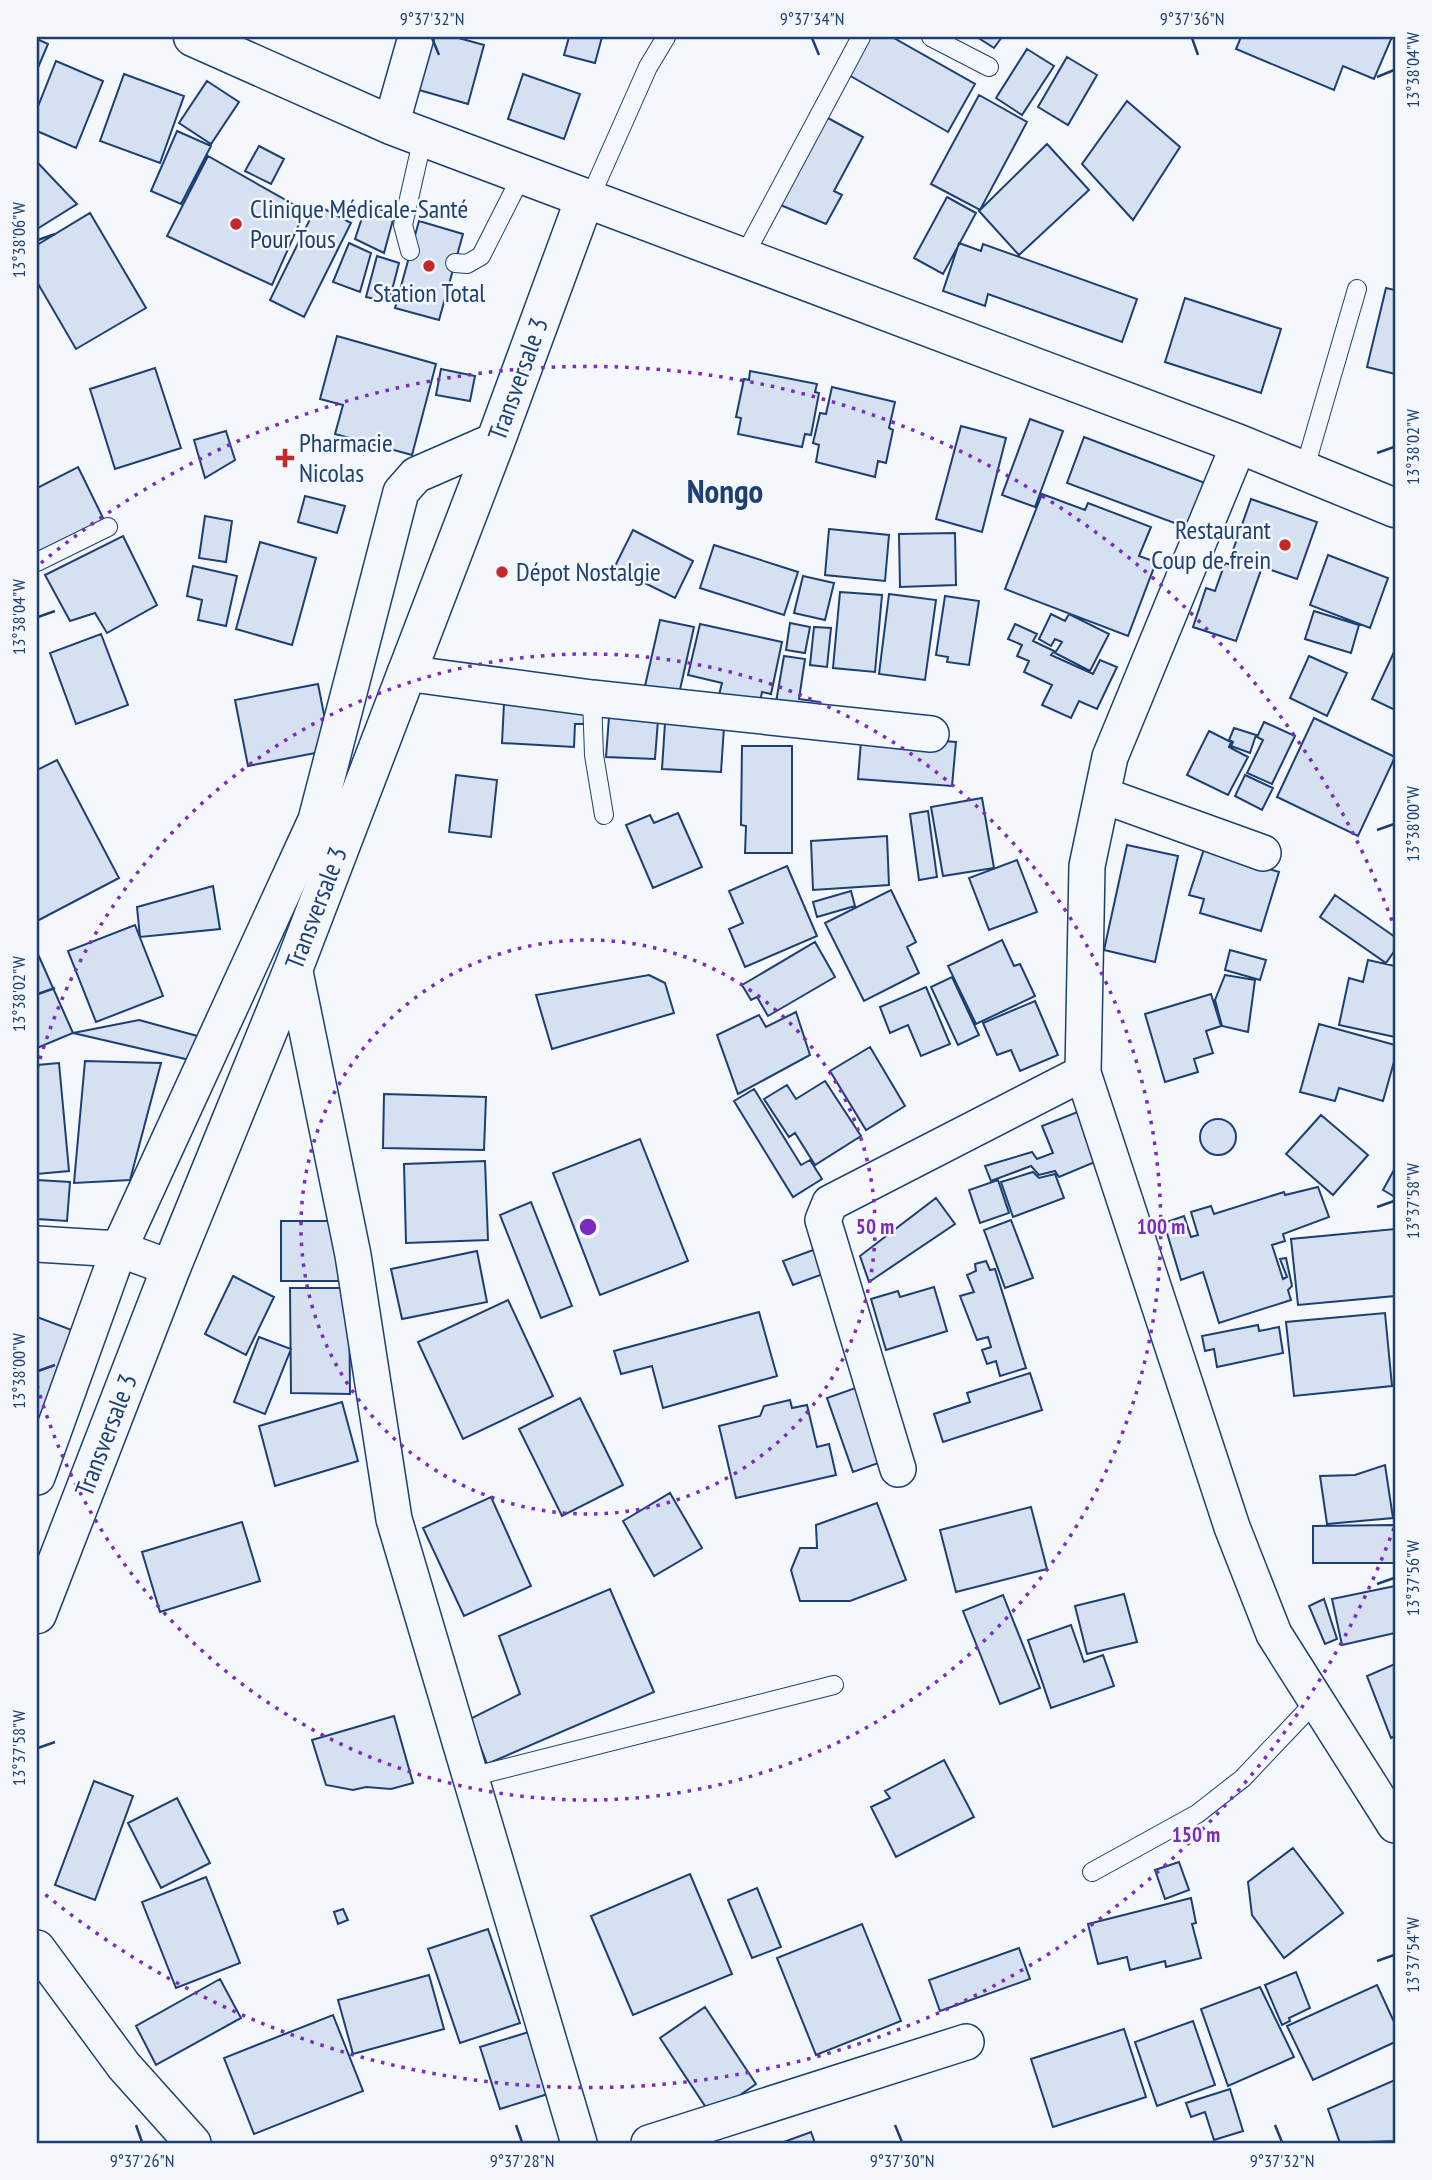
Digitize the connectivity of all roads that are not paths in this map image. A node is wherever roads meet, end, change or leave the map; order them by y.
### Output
1 (192, 37) edge
2 (416, 37) edge
3 (666, 37) edge
4 (861, 37) edge
5 (931, 37) edge
6 (989, 67) dead end
7 (407, 131) junction
8 (522, 175) junction
9 (587, 199) junction
10 (410, 251) dead end
11 (743, 258) junction
12 (455, 263) dead end
13 (1357, 289) dead end
14 (496, 440) junction
15 (1239, 443) junction
16 (1304, 471) junction
17 (1395, 508) edge
18 (108, 527) dead end
19 (37, 562) edge
20 (405, 673) junction
21 (592, 698) junction
22 (931, 734) dead end
23 (1102, 795) junction
24 (604, 815) dead end
25 (1263, 853) dead end
26 (293, 967) junction
27 (1083, 1073) junction
28 (37, 1244) edge
29 (119, 1249) junction
30 (171, 1268) junction
31 (898, 1469) dead end
32 (37, 1477) edge
33 (37, 1614) edge
34 (834, 1685) dead end
35 (1316, 1701) junction
36 (471, 1777) junction
37 (1395, 1825) edge
38 (1092, 1872) dead end
39 (37, 1948) edge
40 (966, 2042) dead end
41 (193, 2143) edge
42 (579, 2143) edge
43 (649, 2143) edge

1 - 7 main road
2 - 7 street
3 - 9 lane
4 - 11 lane
5 - 6 lane
7 - 8 main road
7 - 10 lane
8 - 9 main road
8 - 12 lane
9 - 11 main road
9 - 14 main road, Transversale 3
11 - 15 main road
13 - 16 lane
14 - 20 main road, Transversale 3
14 - 29 street
15 - 16 main road
15 - 23 street
16 - 17 main road
18 - 19 lane
20 - 21 street
20 - 26 main road, Transversale 3
21 - 22 street
21 - 24 lane
23 - 25 street
23 - 27 street
26 - 30 main road, Transversale 3
26 - 36 street
27 - 31 street
27 - 35 street
28 - 29 street
29 - 30 street
29 - 32 street
30 - 33 main road, Transversale 3
34 - 36 lane
35 - 37 street
35 - 38 lane
36 - 42 street
39 - 41 street
40 - 43 street

